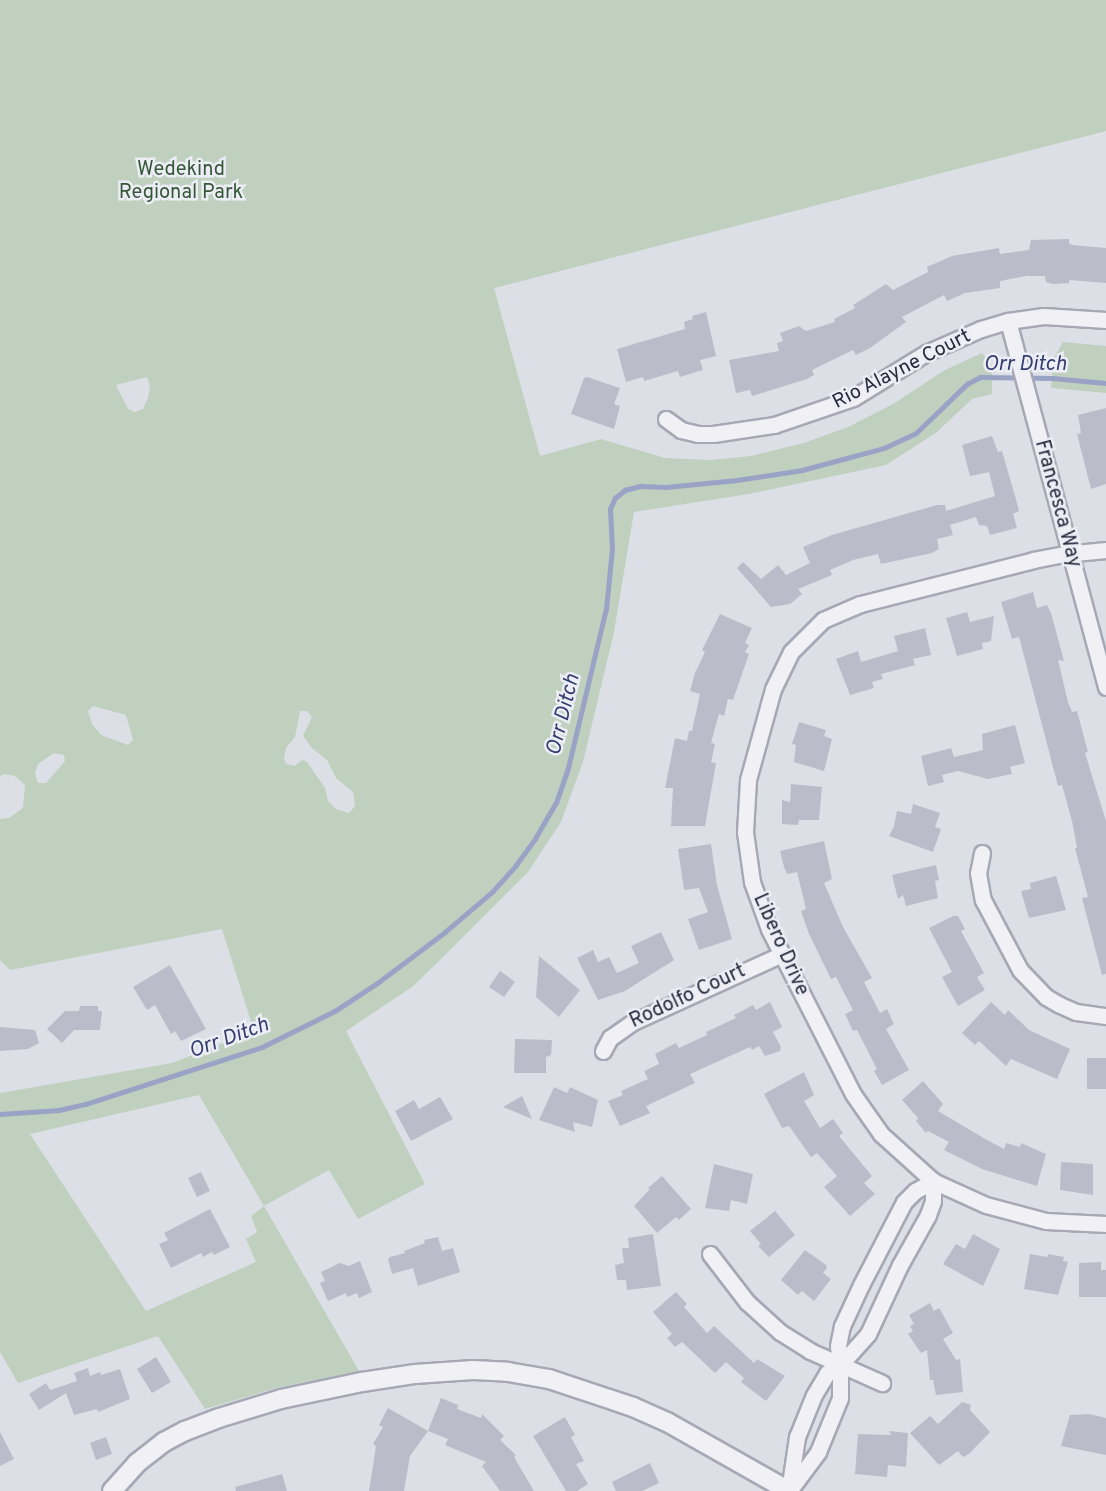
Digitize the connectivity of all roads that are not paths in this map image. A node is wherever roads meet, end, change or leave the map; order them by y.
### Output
1 (1106, 320) edge
2 (1008, 321) junction
3 (666, 419) dead end
4 (1106, 550) edge
5 (1070, 553) junction
6 (1106, 687) edge
7 (982, 853) dead end
8 (782, 954) junction
9 (1106, 1016) edge
10 (603, 1051) dead end
11 (933, 1181) junction
12 (1106, 1224) edge
13 (710, 1254) dead end
14 (840, 1365) junction
15 (882, 1383) dead end
16 (112, 1491) edge
17 (789, 1491) edge

1 - 2 street, Rio Alayne Court
2 - 3 street, Rio Alayne Court
2 - 5 street, Francesca Way
4 - 5 street, Libero Drive
5 - 6 street, Francesca Way
5 - 8 street, Libero Drive
7 - 9 street
8 - 10 street, Rodolfo Court
8 - 11 street, Libero Drive
11 - 12 street, Libero Drive
11 - 14 street
11 - 14 street
13 - 14 street
14 - 15 street
14 - 17 street
14 - 17 street
16 - 17 street

